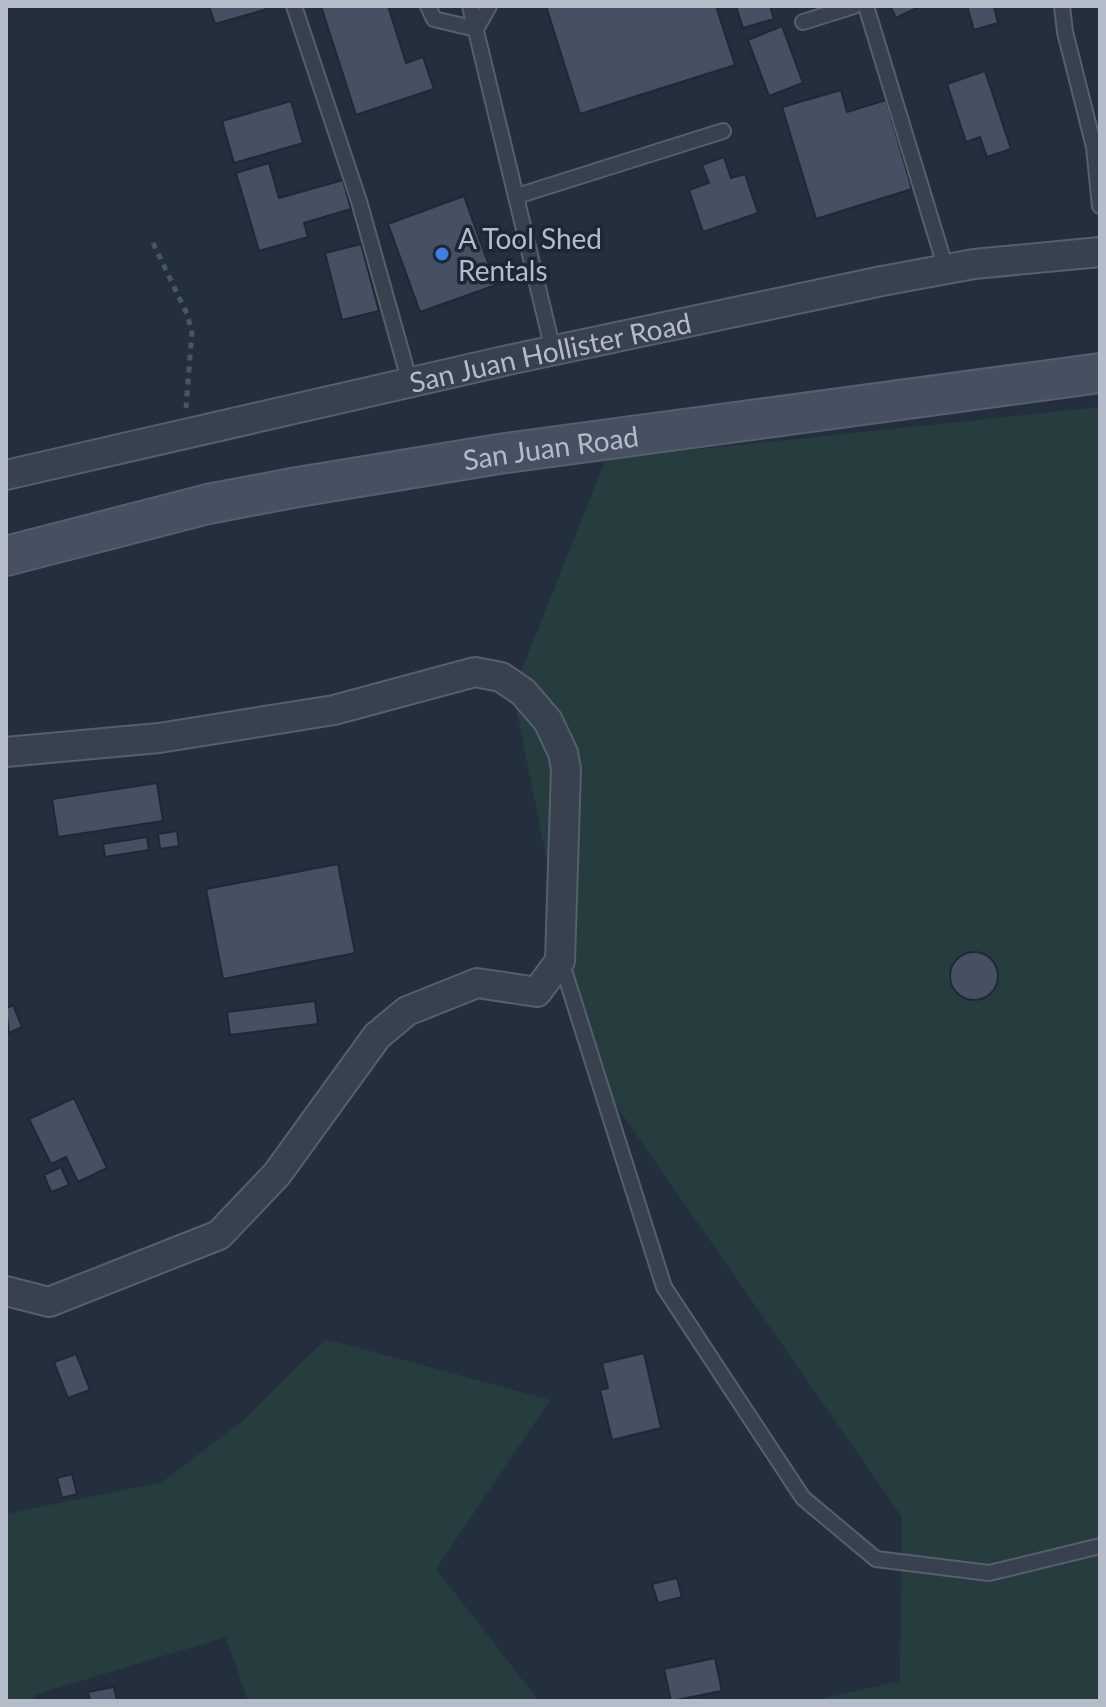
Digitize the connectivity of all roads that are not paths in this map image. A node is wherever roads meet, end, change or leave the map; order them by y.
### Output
1 (294, 6) edge
2 (428, 6) edge
3 (470, 6) edge
4 (489, 6) edge
5 (854, 6) edge
6 (866, 6) edge
7 (1062, 6) edge
8 (803, 22) dead end
9 (476, 29) junction
10 (723, 131) dead end
11 (1098, 159) edge
12 (517, 196) junction
13 (1100, 206) edge
14 (1100, 252) edge
15 (946, 269) junction
16 (553, 350) junction
17 (1100, 373) edge
18 (410, 383) junction
19 (6, 475) edge
20 (6, 556) edge
21 (6, 752) edge
22 (560, 961) junction
23 (6, 1291) edge
24 (1100, 1546) edge

1 - 18 lane
2 - 9 lane
3 - 9 lane
4 - 9 lane
5 - 8 lane
6 - 15 lane
7 - 11 lane
9 - 12 lane
10 - 12 lane
11 - 13 lane
12 - 16 lane
14 - 15 street, San Juan Hollister Road
15 - 16 street, San Juan Hollister Road
16 - 18 street, San Juan Hollister Road
17 - 20 main road, San Juan Road
18 - 19 street, San Juan Hollister Road
21 - 22 street
22 - 23 street
22 - 24 lane

